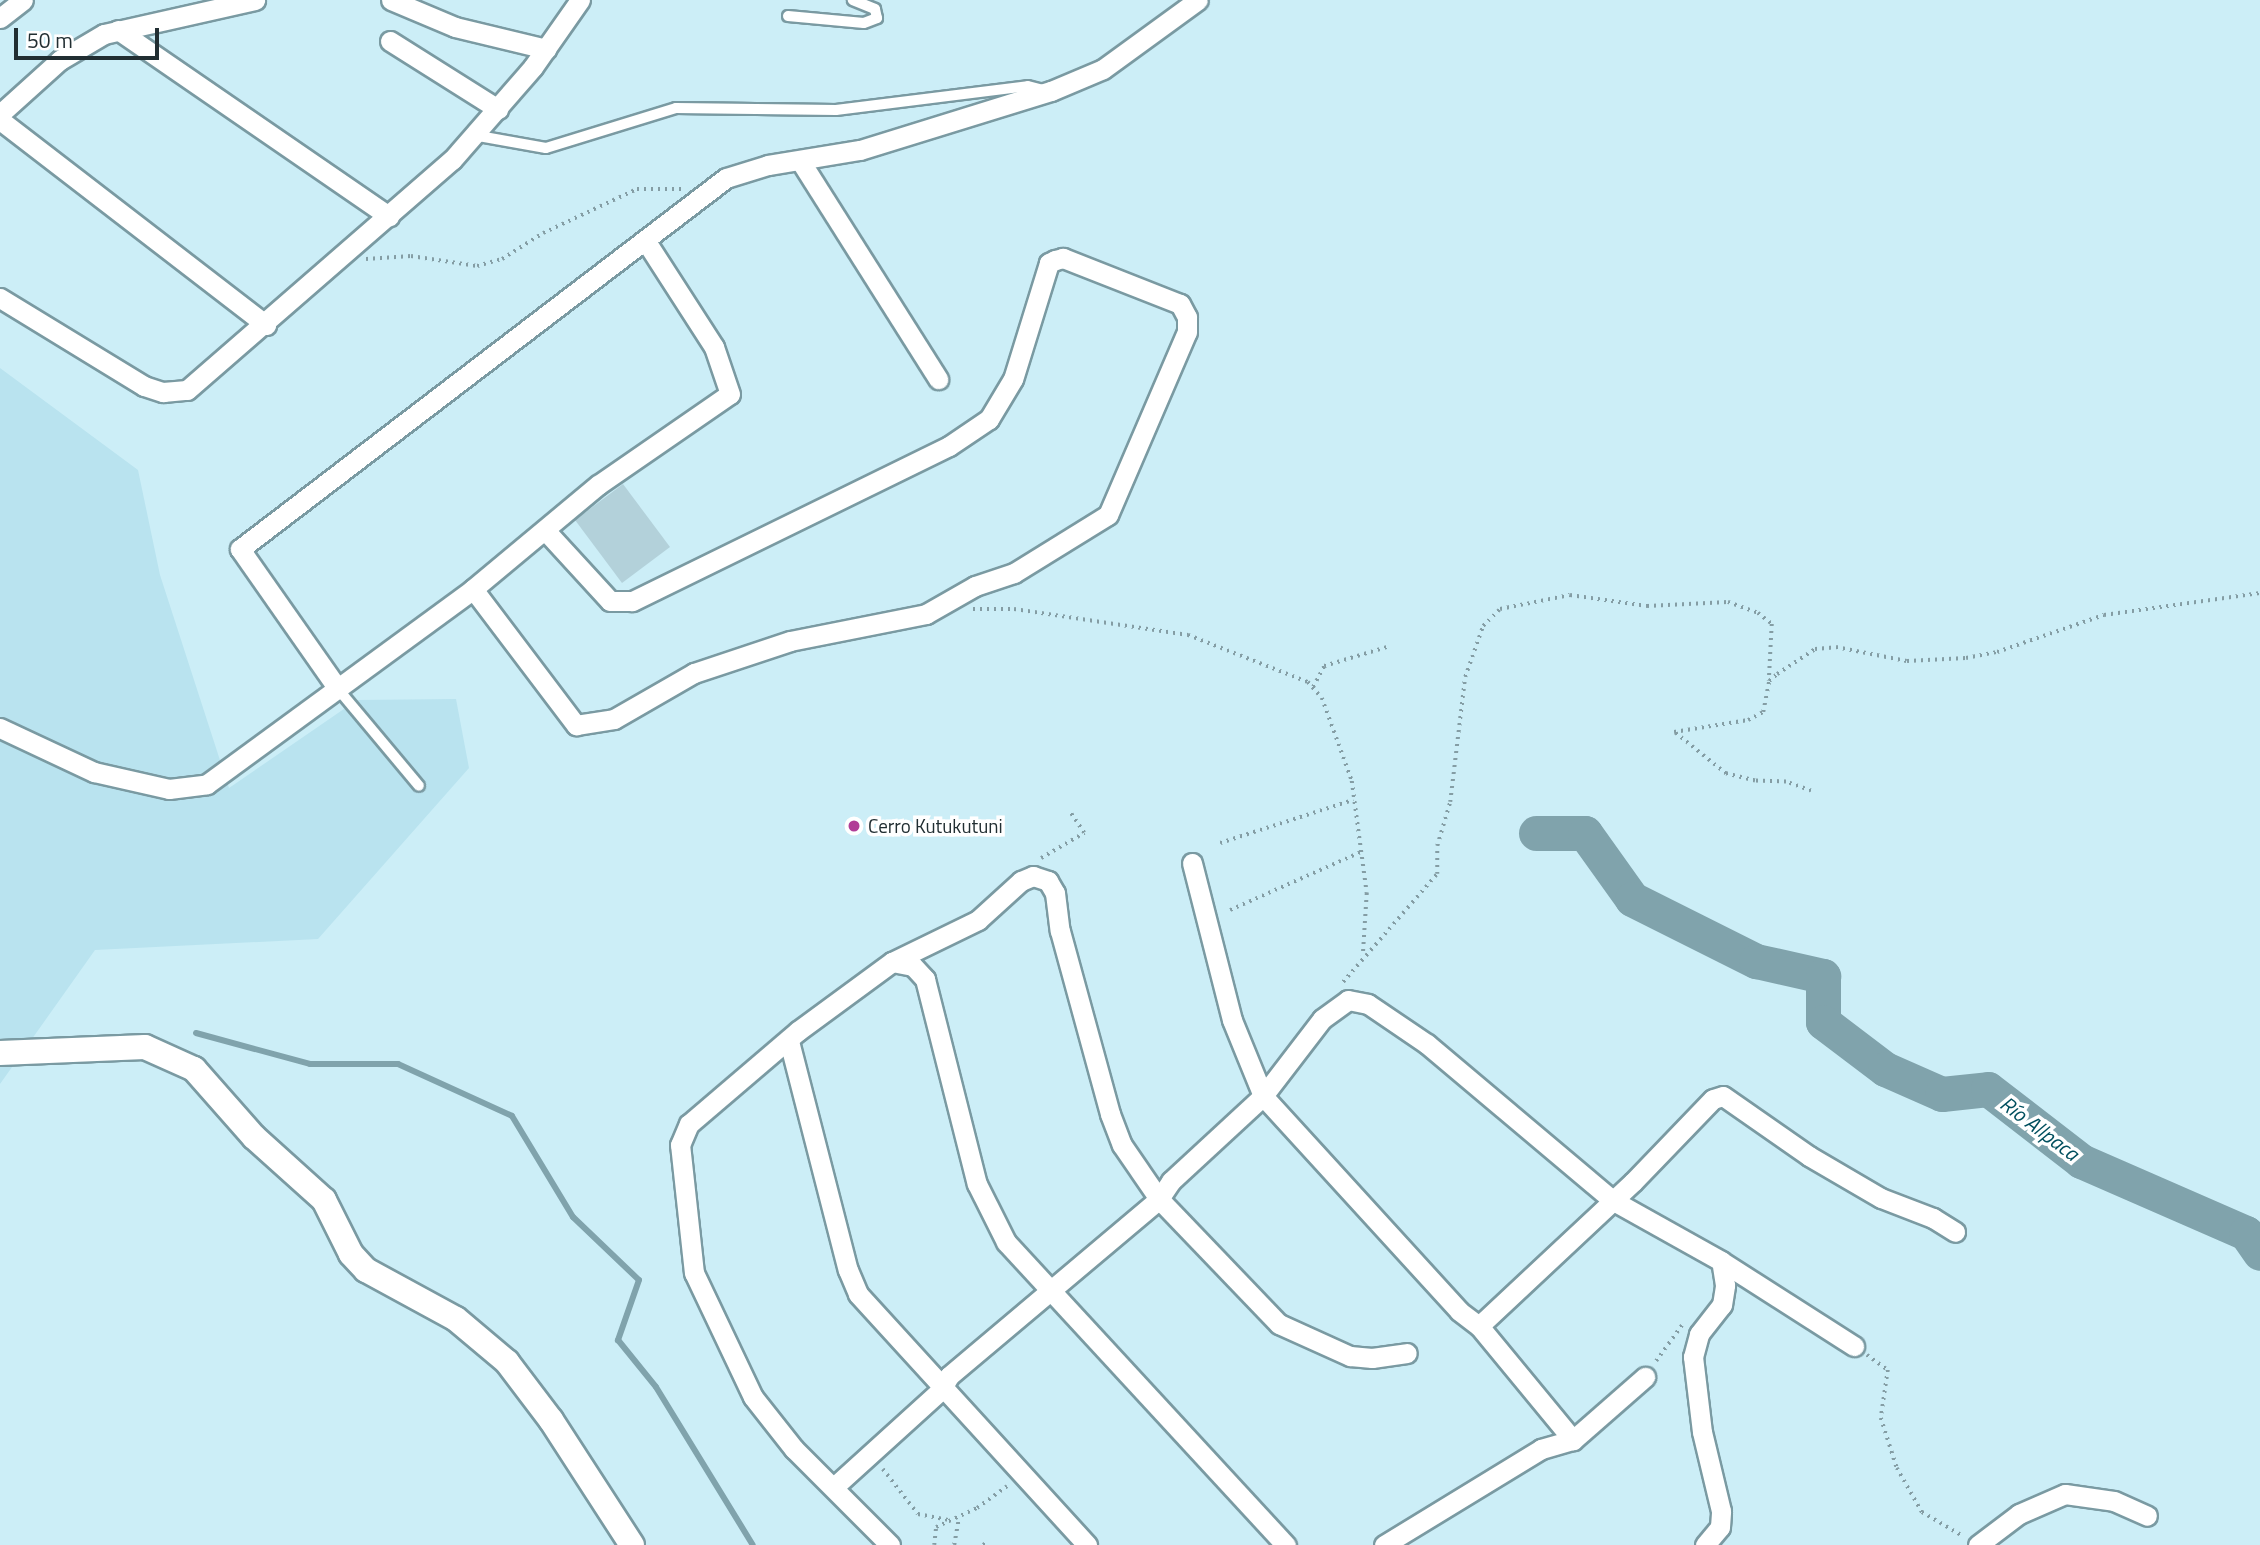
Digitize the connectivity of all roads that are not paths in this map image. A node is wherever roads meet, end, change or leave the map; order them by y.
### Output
1 (23, 0) edge
2 (255, 0) edge
3 (391, 0) edge
4 (580, 0) edge
5 (853, 0) edge
6 (1198, 0) edge
7 (788, 16) dead end
8 (0, 18) edge
9 (118, 30) junction
10 (390, 41) dead end
11 (546, 49) junction
12 (1051, 91) junction
13 (498, 108) junction
14 (0, 114) edge
15 (0, 120) edge
16 (472, 135) junction
17 (801, 162) junction
18 (389, 216) junction
19 (648, 243) junction
20 (0, 298) edge
21 (266, 325) junction
22 (938, 379) dead end
23 (545, 530) junction
24 (473, 589) junction
25 (338, 689) junction
26 (0, 728) edge
27 (419, 786) dead end
28 (1192, 863) dead end
29 (892, 962) junction
30 (789, 1041) junction
31 (0, 1053) edge
32 (1263, 1096) junction
33 (1159, 1199) junction
34 (1612, 1200) junction
35 (1955, 1232) dead end
36 (1721, 1261) junction
37 (1049, 1290) junction
38 (1479, 1325) junction
39 (1854, 1346) road end
40 (1407, 1353) dead end
41 (1644, 1377) dead end
42 (942, 1390) junction
43 (1573, 1440) junction
44 (835, 1486) junction
45 (2147, 1516) dead end
46 (1980, 1543) edge
47 (632, 1545) edge
48 (890, 1545) edge
49 (1087, 1545) edge
50 (1286, 1545) edge
51 (1384, 1545) edge
52 (1705, 1545) edge

1 - 8 street
2 - 9 street
3 - 11 street
4 - 11 street
5 - 7 lane
6 - 12 street
9 - 14 street
9 - 18 street
10 - 13 street
11 - 13 street
12 - 16 lane
12 - 17 street
13 - 16 street
15 - 21 street
16 - 18 street
17 - 19 street
17 - 22 street
18 - 21 street
19 - 23 street
19 - 25 street
20 - 21 street
23 - 24 street
23 - 24 street
24 - 25 street
25 - 26 street
25 - 27 lane
28 - 32 street
29 - 30 street
29 - 33 street
29 - 37 street
30 - 42 street
30 - 44 street
31 - 47 street
32 - 33 street
32 - 34 street
32 - 38 street
33 - 37 street
33 - 40 street
34 - 35 street
34 - 36 street
34 - 38 street
36 - 39 street
36 - 52 street
37 - 42 street
37 - 50 street
38 - 43 street
41 - 43 street
42 - 44 street
42 - 49 street
43 - 51 street
44 - 48 street
45 - 46 street

